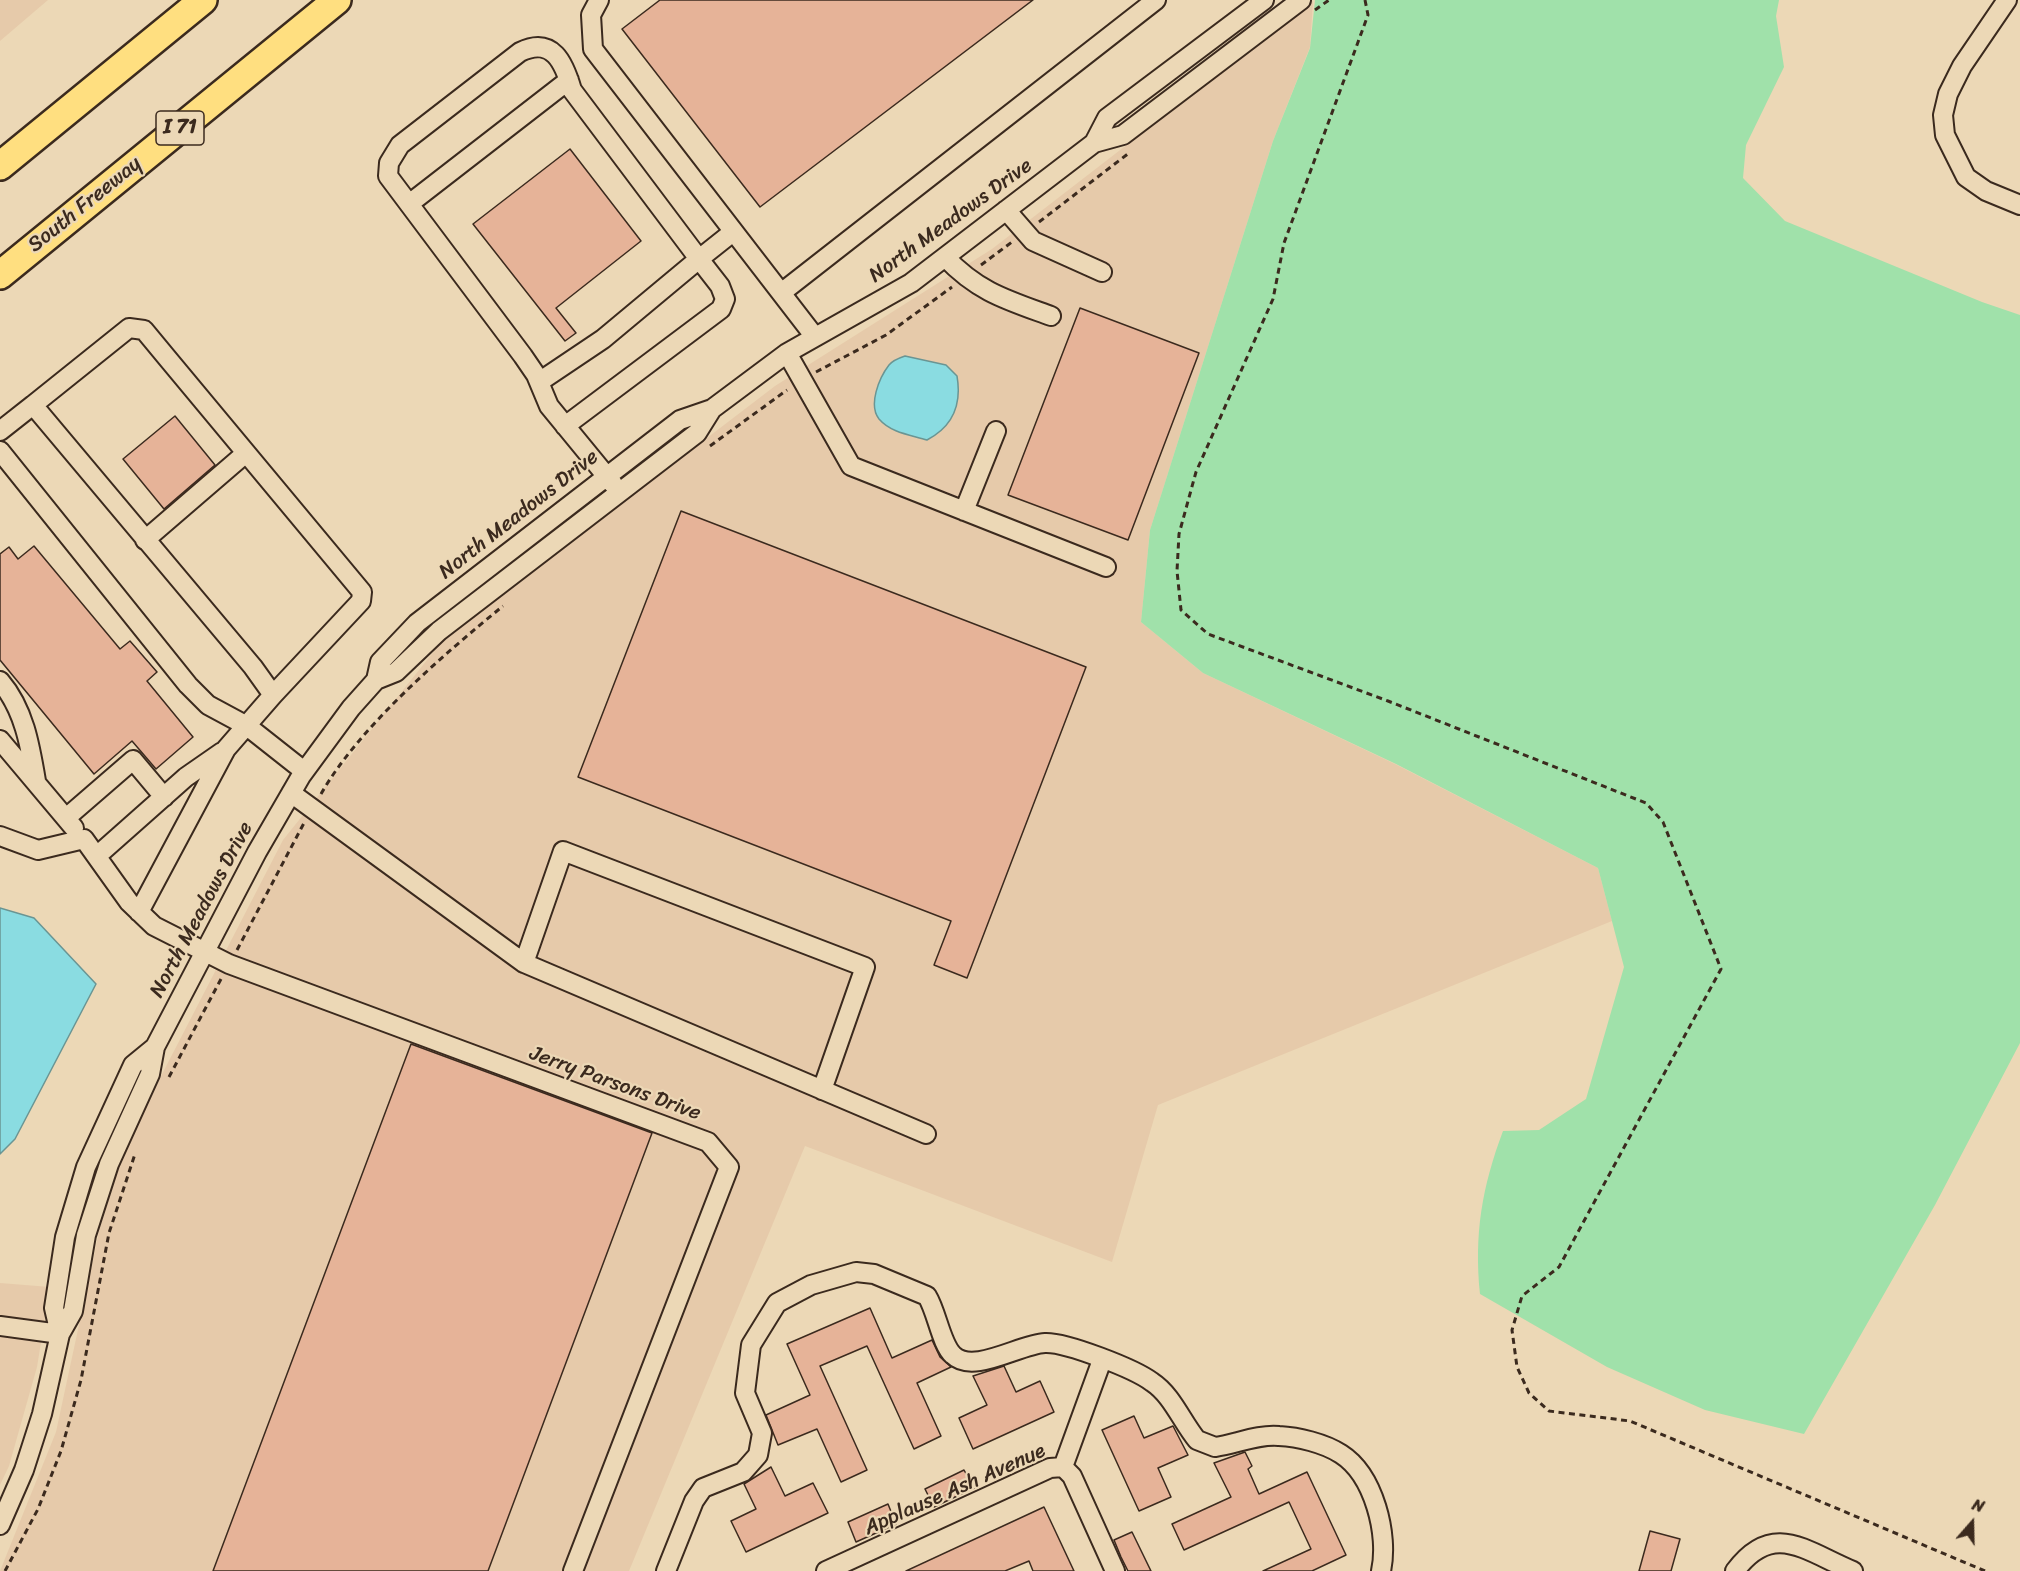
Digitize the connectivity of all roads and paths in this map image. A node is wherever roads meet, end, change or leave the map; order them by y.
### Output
1 (203, 0) edge
2 (337, 0) edge
3 (599, 0) edge
4 (1156, 0) edge
5 (1264, 0) edge
6 (1329, 0) edge
7 (1365, 0) edge
8 (2007, 0) edge
9 (1306, 7) edge
10 (569, 81) junction
11 (1094, 143) junction
12 (1132, 151) dead end
13 (0, 166) edge
14 (409, 204) junction
15 (2020, 205) edge
16 (1006, 210) junction
17 (733, 231) junction
18 (1024, 233) junction
19 (945, 257) junction
20 (699, 259) junction
21 (1102, 272) dead end
22 (0, 274) edge
23 (964, 278) junction
24 (781, 293) junction
25 (1051, 316) dead end
26 (815, 337) junction
27 (787, 353) junction
28 (802, 381) junction
29 (539, 382) junction
30 (33, 405) junction
31 (712, 410) junction
32 (565, 426) junction
33 (0, 431) edge
34 (996, 431) dead end
35 (707, 449) dead end
36 (0, 451) edge
37 (246, 453) junction
38 (607, 476) junction
39 (620, 492) junction
40 (964, 511) junction
41 (146, 540) junction
42 (1106, 567) dead end
43 (506, 604) dead end
44 (376, 680) junction
45 (0, 681) edge
46 (273, 695) junction
47 (247, 726) junction
48 (0, 740) edge
49 (226, 749) junction
50 (304, 771) junction
51 (36, 783) junction
52 (291, 793) junction
53 (164, 797) junction
54 (312, 809) junction
55 (66, 818) junction
56 (0, 836) edge
57 (84, 839) junction
58 (98, 855) junction
59 (139, 912) junction
60 (205, 952) junction
61 (524, 963) junction
62 (230, 964) junction
63 (168, 1079) dead end
64 (822, 1090) junction
65 (926, 1134) dead end
66 (139, 1143) dead end
67 (0, 1326) edge
68 (60, 1334) junction
69 (1102, 1360) junction
70 (1063, 1467) junction
71 (0, 1526) edge
72 (834, 1569) edge
73 (5, 1571) edge
74 (573, 1571) edge
75 (666, 1571) edge
76 (1115, 1571) edge
77 (1381, 1571) edge
78 (1735, 1571) edge
79 (1853, 1571) edge
80 (1985, 1571) edge

1 - 13 highway
2 - 22 highway, South Freeway / I 71
3 - 17 street
4 - 24 street
5 - 11 street, North Meadows Drive
6 - 9 path
7 - 80 path
8 - 15 street
9 - 11 street, North Meadows Drive
10 - 14 street
10 - 14 street
10 - 20 street
11 - 16 street, North Meadows Drive
12 - 18 path
14 - 29 street
16 - 18 street
16 - 19 street, North Meadows Drive
17 - 20 street
17 - 24 street
18 - 21 street
18 - 23 path
19 - 23 street
19 - 26 street, North Meadows Drive
20 - 29 street
20 - 32 street
23 - 25 street
23 - 28 path
24 - 26 street
26 - 27 street, North Meadows Drive
27 - 28 street
27 - 31 street, North Meadows Drive
28 - 35 path
28 - 40 street
29 - 32 street
30 - 33 street
30 - 37 street
30 - 41 street
31 - 38 street, North Meadows Drive
31 - 39 street, North Meadows Drive
32 - 38 street
34 - 40 street
36 - 47 street
37 - 41 street
37 - 46 street
38 - 39 street
38 - 44 street, North Meadows Drive
39 - 44 street, North Meadows Drive
40 - 42 street
41 - 46 street
43 - 54 path
44 - 50 street, North Meadows Drive
45 - 51 street
46 - 47 street
47 - 49 street
47 - 50 street
48 - 51 street, Jerry Parsons Drive
49 - 53 street
49 - 59 street
50 - 52 street, North Meadows Drive
51 - 55 street, Jerry Parsons Drive
52 - 54 street
52 - 60 street, North Meadows Drive
53 - 55 street
53 - 58 street
54 - 61 street
54 - 62 path
55 - 57 street, Jerry Parsons Drive
56 - 57 street
57 - 58 street, Jerry Parsons Drive
58 - 59 street, Jerry Parsons Drive
59 - 60 street, Jerry Parsons Drive
60 - 62 street, Jerry Parsons Drive
60 - 68 street, North Meadows Drive
61 - 64 street
61 - 64 street
62 - 63 path
62 - 74 street, Jerry Parsons Drive
64 - 65 street
66 - 73 path
67 - 68 street
68 - 71 street, North Meadows Drive
69 - 70 street, Applause Ash Avenue
69 - 75 street
69 - 77 street
70 - 72 street, Applause Ash Avenue
70 - 76 street
78 - 79 street

